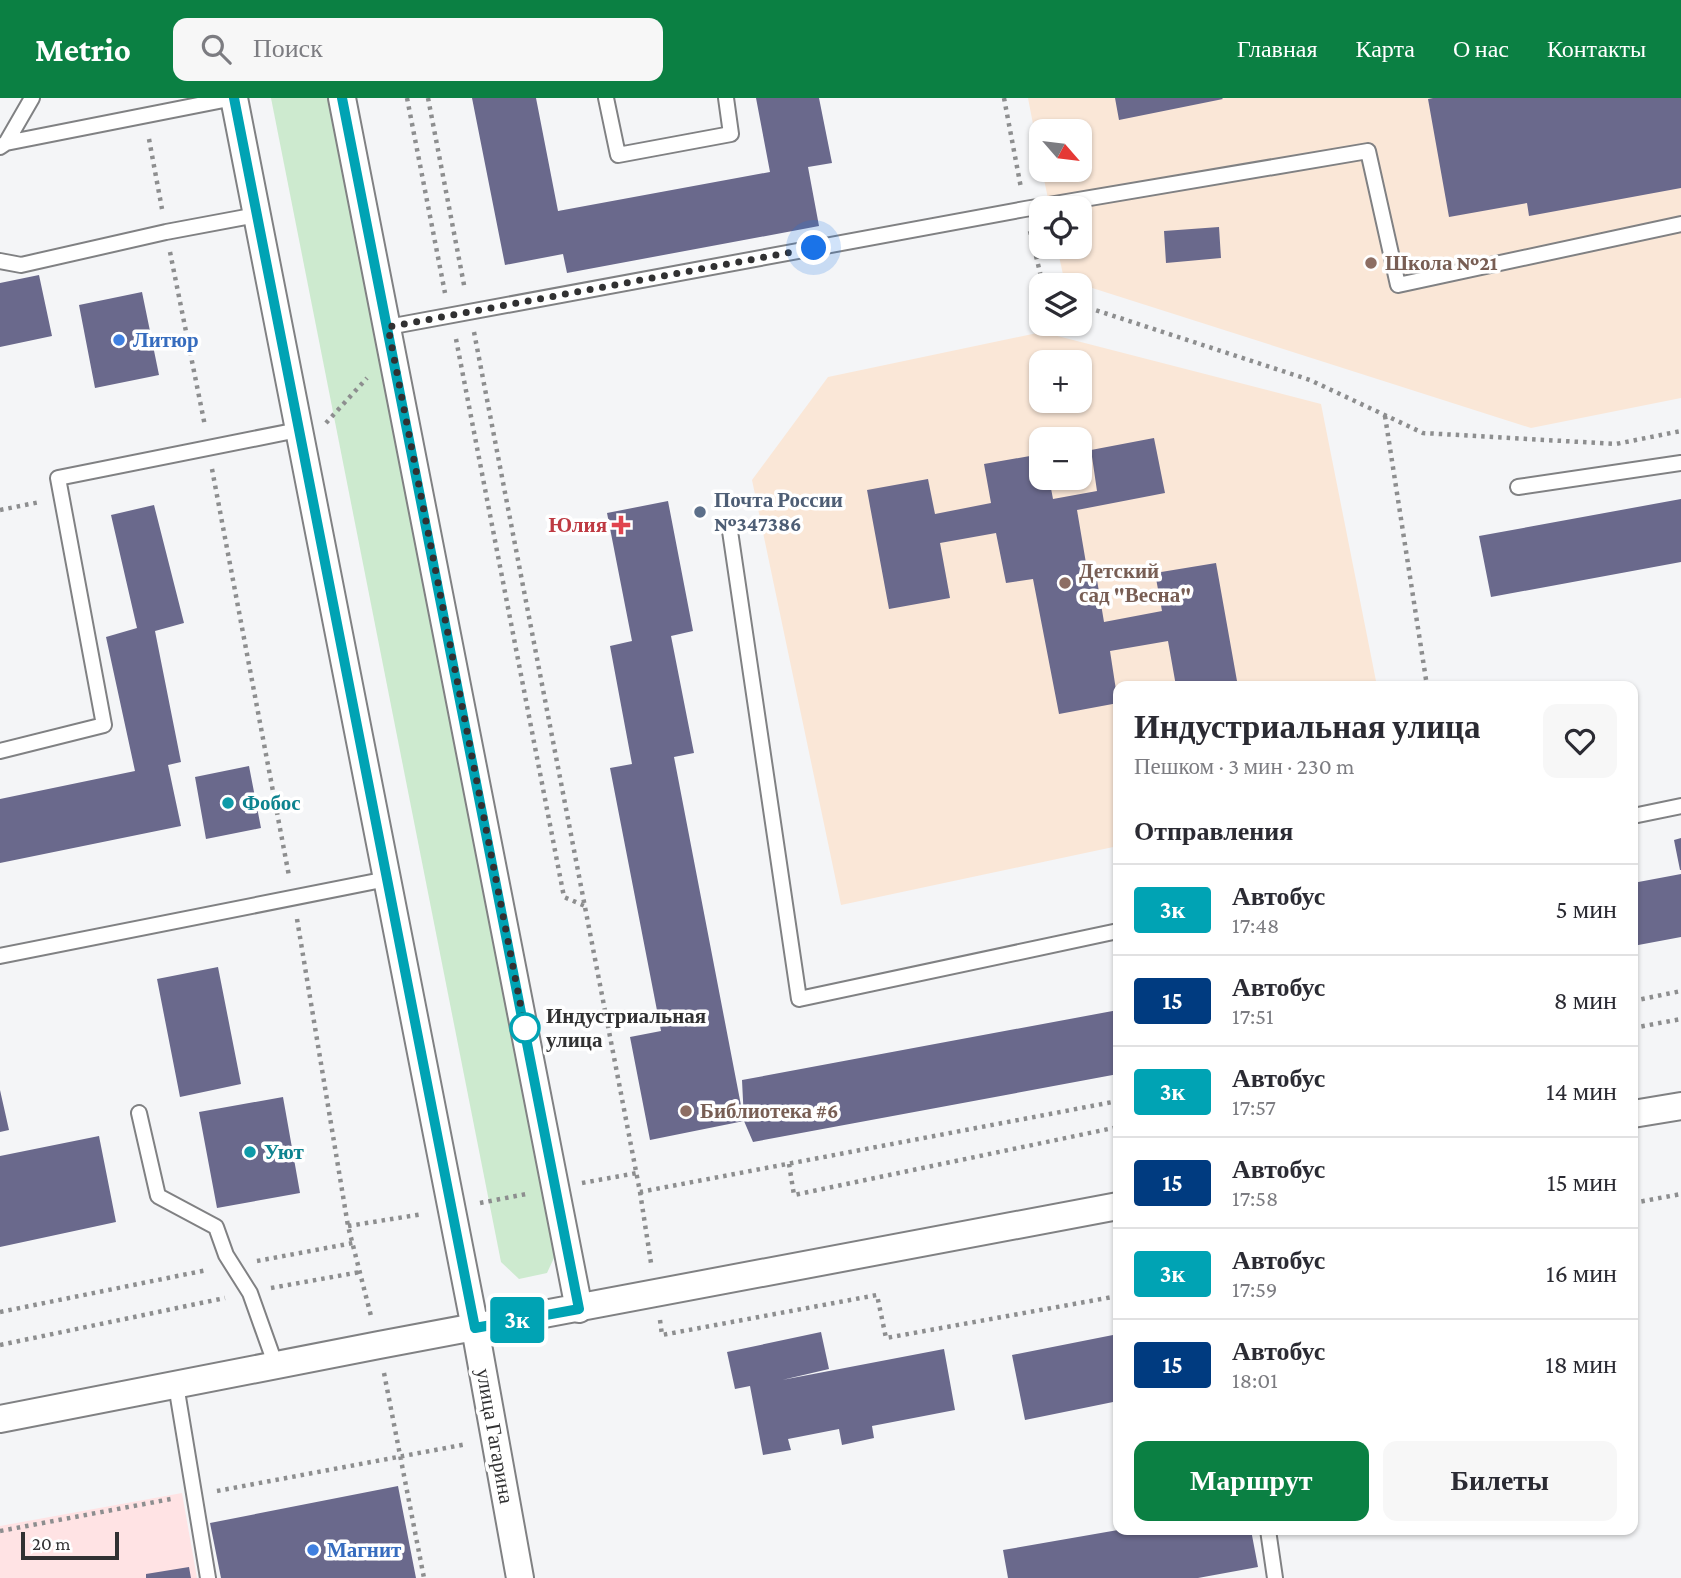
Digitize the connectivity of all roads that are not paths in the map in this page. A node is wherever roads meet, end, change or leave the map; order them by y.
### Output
1 (32, 98) edge
2 (234, 98) edge
3 (342, 98) edge
4 (606, 98) edge
5 (726, 98) edge
6 (3, 145) edge
7 (257, 215) junction
8 (1681, 224) edge
9 (0, 261) edge
10 (391, 339) junction
11 (300, 440) junction
12 (1681, 463) edge
13 (1518, 487) dead end
14 (730, 531) dead end
15 (0, 751) edge
16 (1681, 806) edge
17 (1638, 815) edge
18 (387, 879) junction
19 (1113, 932) edge
20 (0, 956) edge
21 (1681, 1106) edge
22 (139, 1113) dead end
23 (1638, 1113) edge
24 (1113, 1207) edge
25 (579, 1309) junction
26 (475, 1328) junction
27 (276, 1366) junction
28 (176, 1385) junction
29 (0, 1419) edge
30 (1269, 1535) edge
31 (208, 1578) edge
32 (520, 1578) edge
33 (1275, 1578) edge

1 - 6 lane
2 - 6 lane
2 - 7 street, улица Гагарина
3 - 10 street
4 - 5 lane
7 - 9 lane
7 - 11 street, улица Гагарина
8 - 10 lane
10 - 25 street
11 - 15 lane
11 - 18 street, улица Гагарина
12 - 13 lane
14 - 19 lane
16 - 17 lane
18 - 20 lane
18 - 26 street, улица Гагарина
21 - 23 street
22 - 27 lane
24 - 25 street
25 - 26 street
26 - 27 street
26 - 32 street, улица Гагарина
27 - 28 street
28 - 29 street
28 - 31 lane
30 - 33 lane

